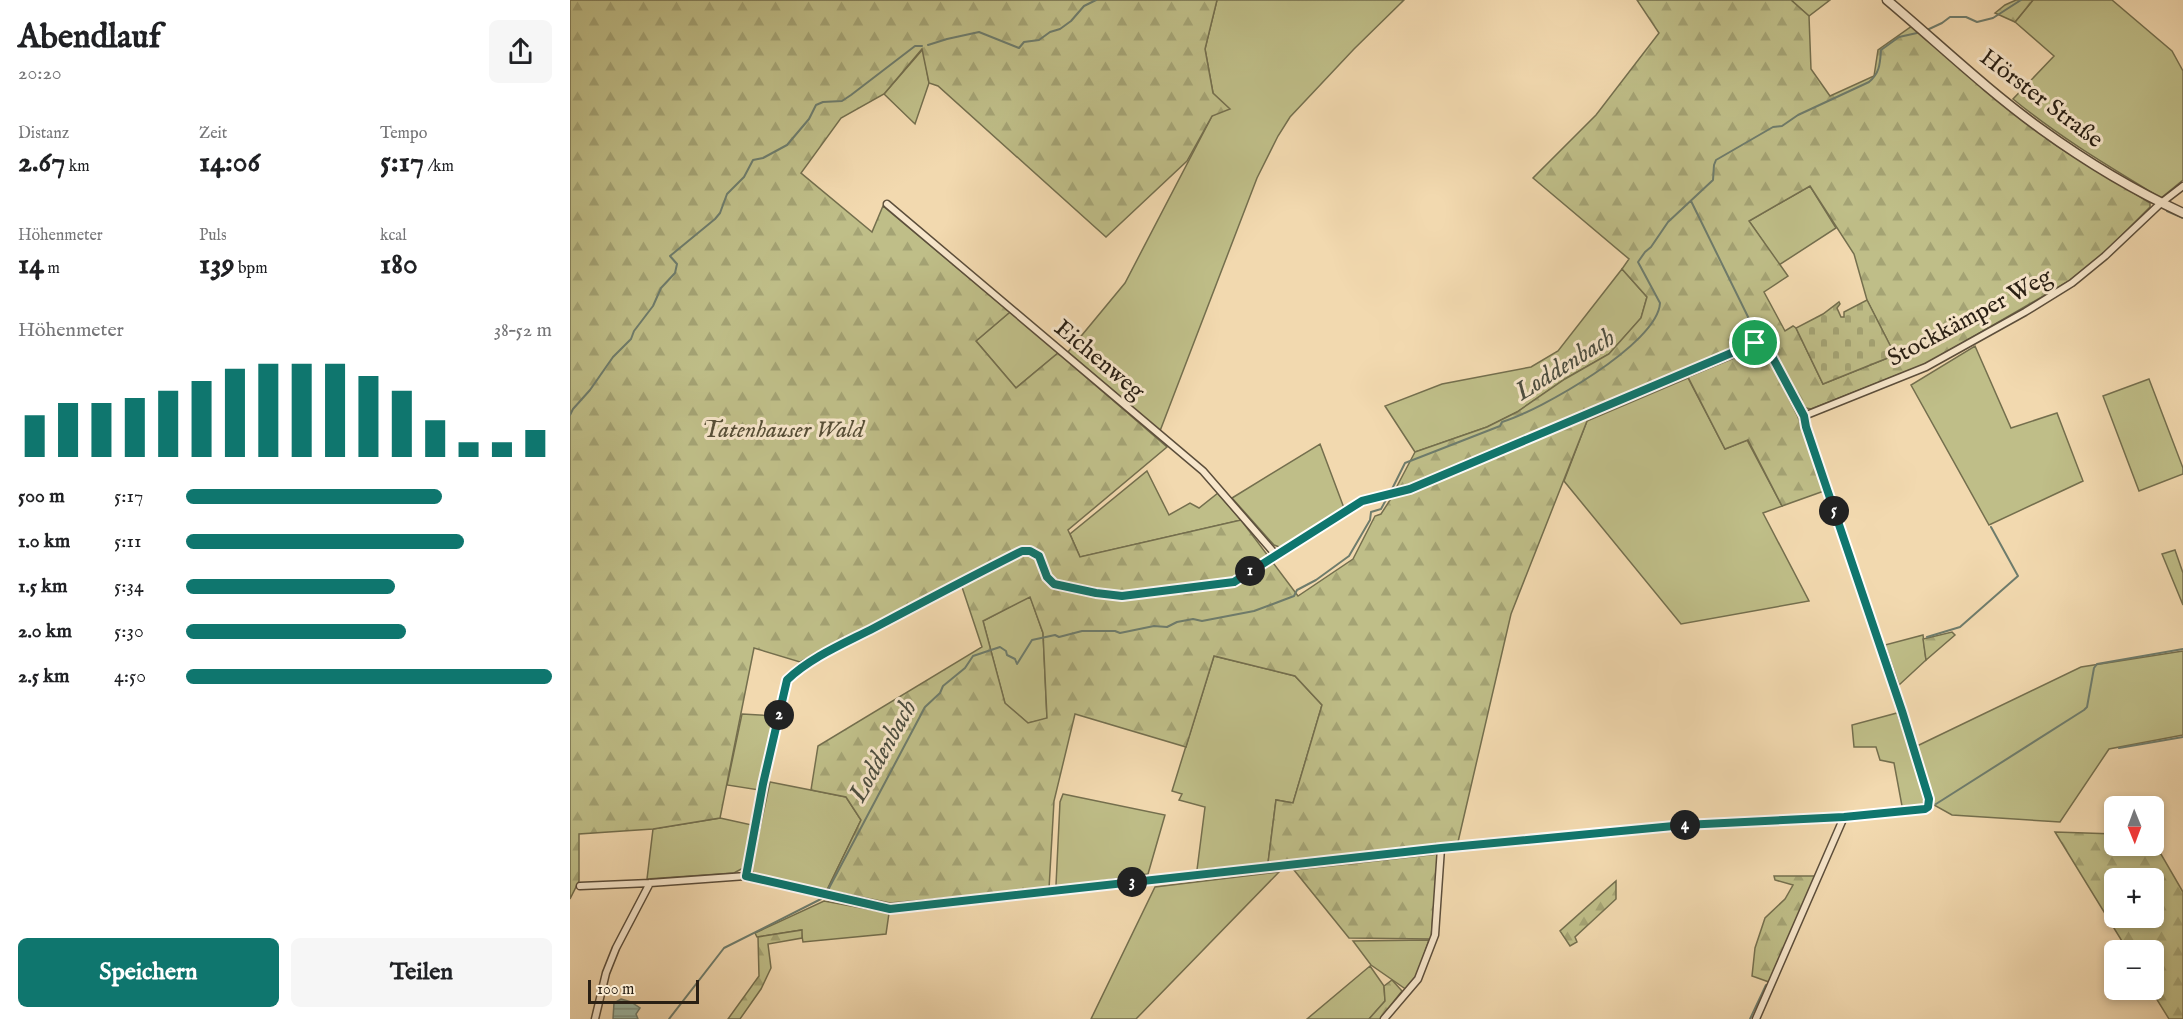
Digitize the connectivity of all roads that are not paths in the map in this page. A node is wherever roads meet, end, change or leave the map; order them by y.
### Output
1 (1887, 0) edge
2 (2183, 186) edge
3 (2161, 203) junction
4 (887, 204) dead end
5 (2183, 213) edge
6 (1804, 416) junction
7 (1276, 555) junction
8 (1844, 817) junction
9 (1441, 848) junction
10 (746, 876) junction
11 (650, 884) junction
12 (580, 886) dead end
13 (596, 1019) edge
14 (1384, 1019) edge
15 (1755, 1019) edge

1 - 3 street, Hörster Straße
2 - 3 street, Stockkämper Weg
3 - 5 street, Hörster Straße
3 - 6 street, Stockkämper Weg
4 - 7 street, Eichenweg
6 - 7 street
6 - 8 street
7 - 10 street
8 - 9 street
8 - 15 street
9 - 10 street
9 - 14 street
10 - 11 street
11 - 12 street
11 - 13 street

